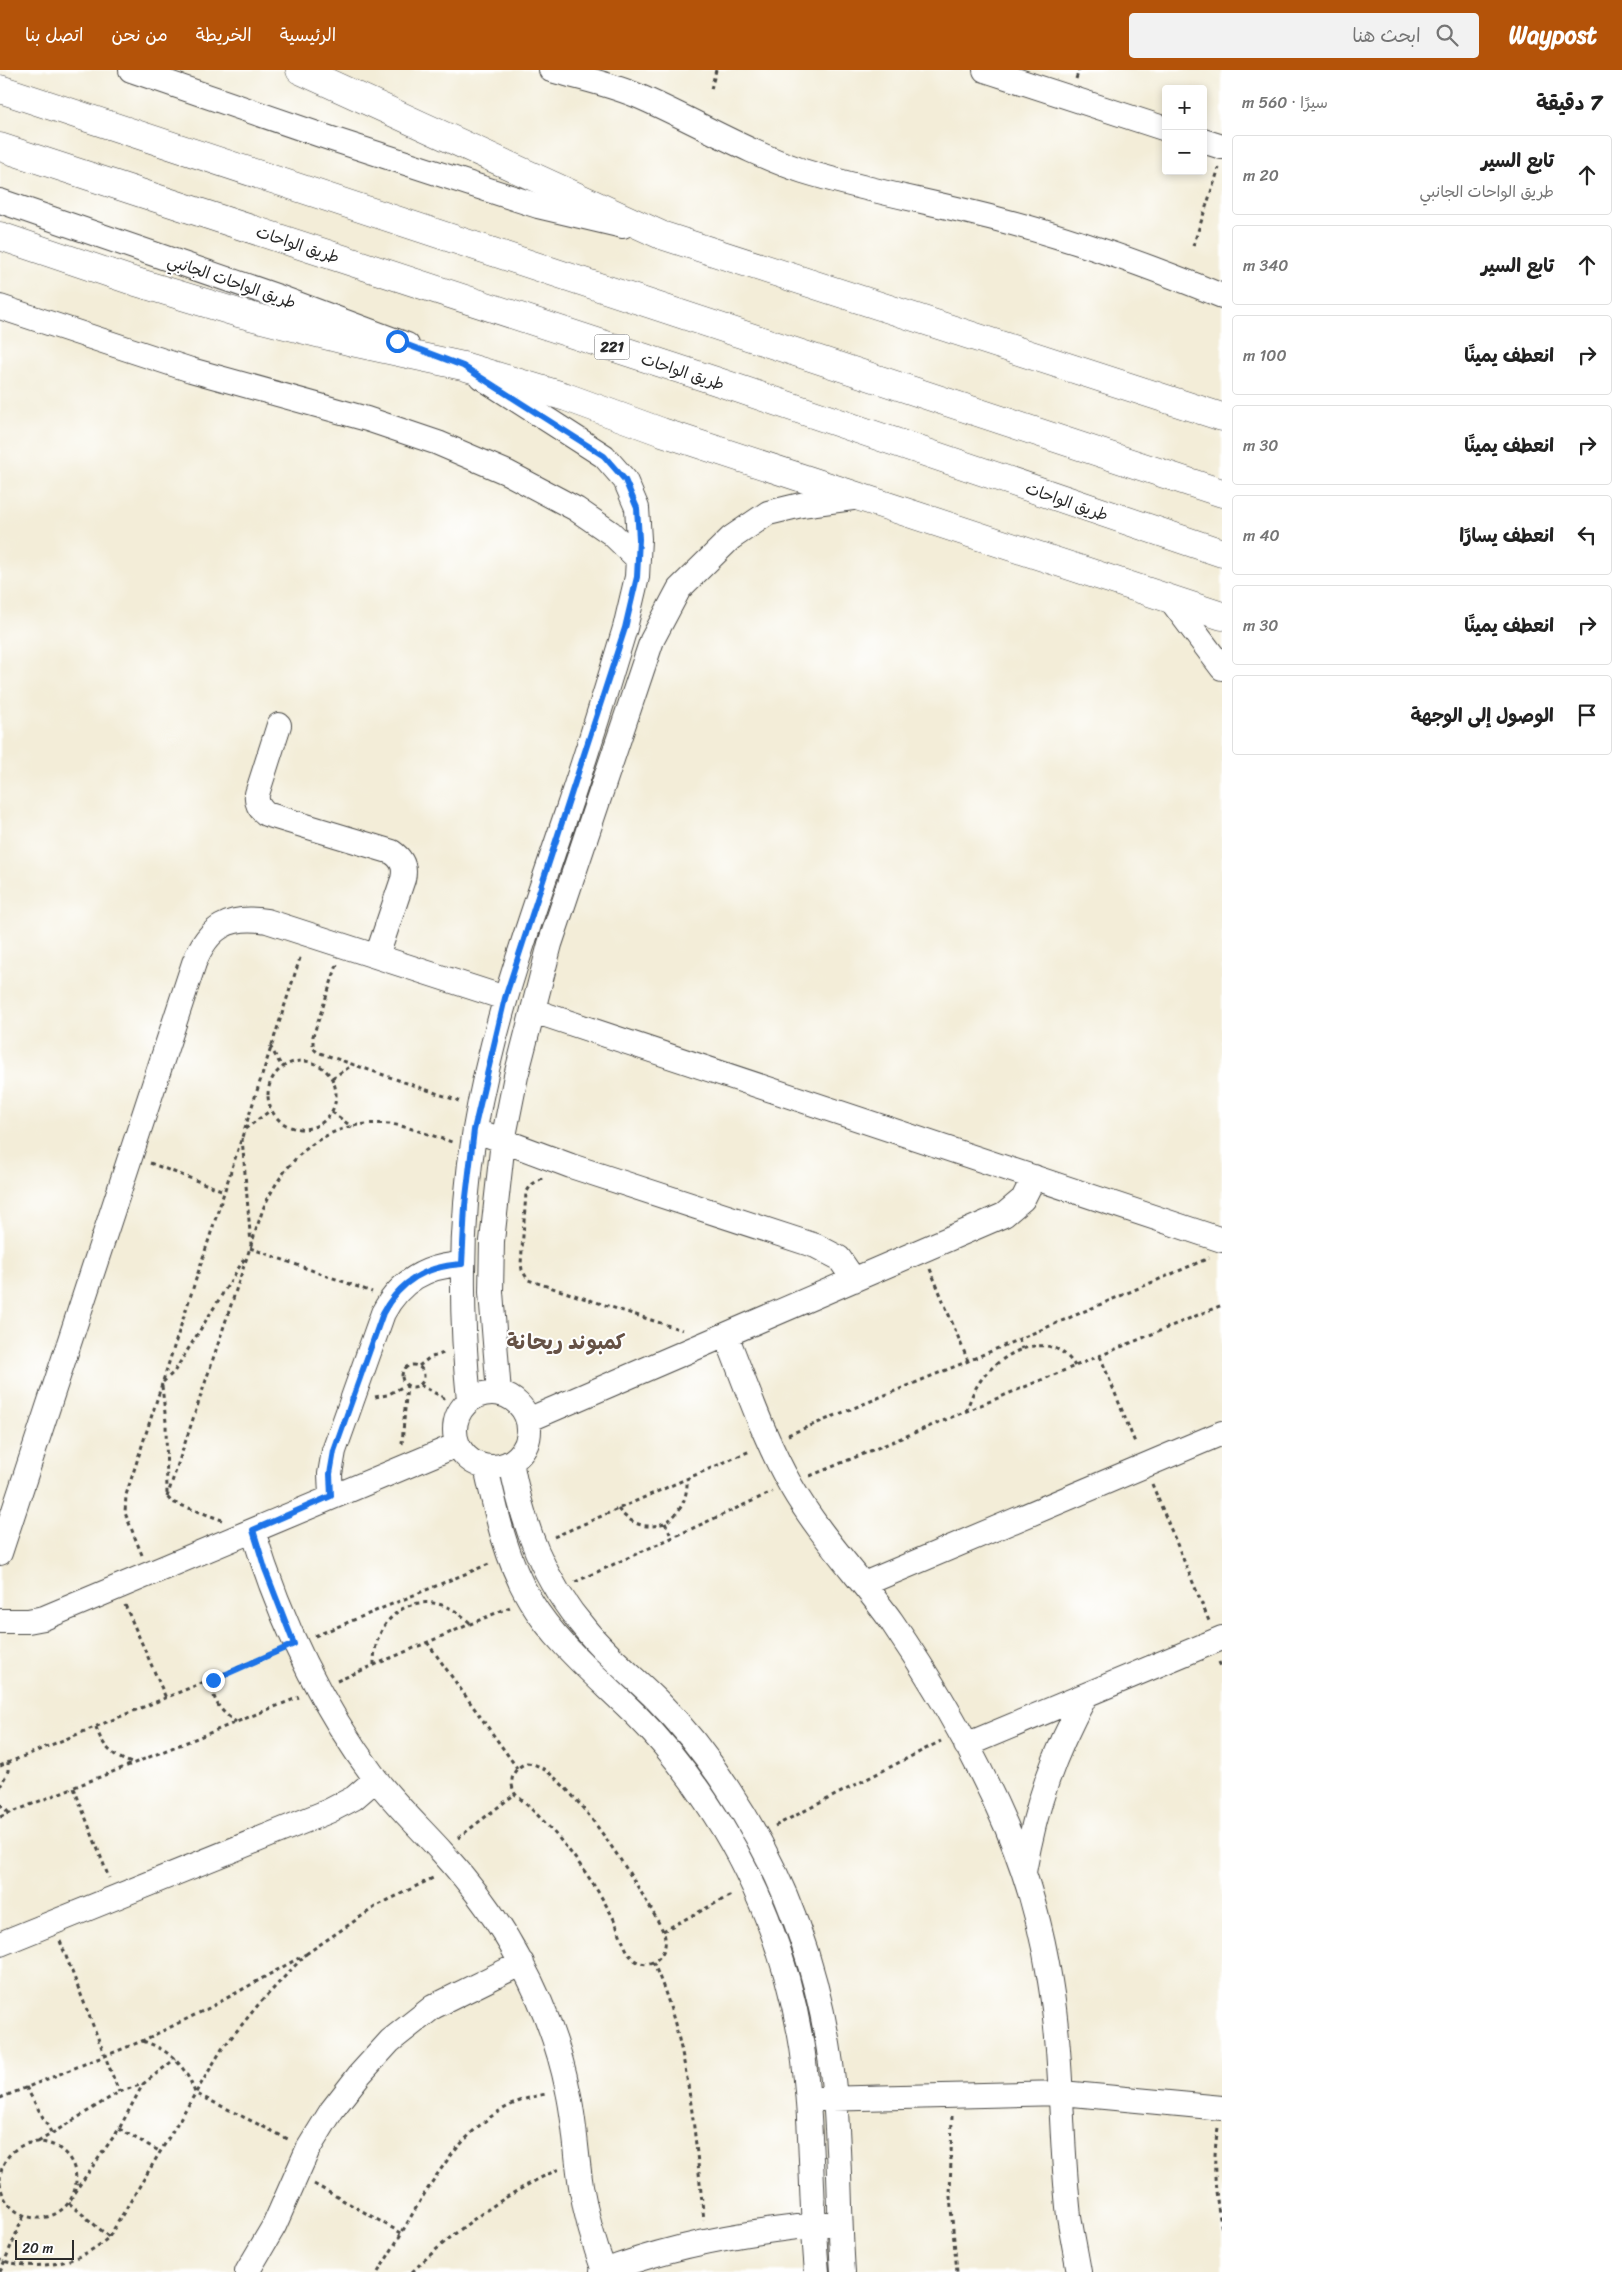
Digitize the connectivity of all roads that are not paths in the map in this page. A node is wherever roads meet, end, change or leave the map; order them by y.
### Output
1 (130, 70) edge
2 (300, 70) edge
3 (551, 70) edge
4 (985, 70) edge
5 (0, 89) edge
6 (1162, 128) edge
7 (1207, 142) edge
8 (0, 147) edge
9 (1222, 147) edge
10 (0, 200) edge
11 (661, 235) junction
12 (0, 236) edge
13 (1222, 296) edge
14 (0, 307) edge
15 (463, 366) junction
16 (1222, 417) edge
17 (1222, 493) edge
18 (861, 497) junction
19 (1222, 553) edge
20 (638, 559) junction
21 (1170, 599) junction
22 (1222, 616) edge
23 (1222, 668) edge
24 (279, 725) dead end
25 (572, 795) junction
26 (596, 803) junction
27 (524, 936) junction
28 (550, 944) junction
29 (377, 956) junction
30 (505, 998) junction
31 (534, 1011) junction
32 (475, 1129) junction
33 (503, 1141) junction
34 (1034, 1178) junction
35 (1218, 1248) edge
36 (462, 1264) junction
37 (854, 1280) junction
38 (720, 1338) junction
39 (499, 1393) junction
40 (465, 1404) junction
41 (528, 1420) junction
42 (1222, 1433) edge
43 (457, 1445) junction
44 (511, 1462) junction
45 (486, 1467) junction
46 (331, 1496) junction
47 (253, 1530) junction
48 (0, 1553) edge
49 (864, 1584) junction
50 (0, 1621) edge
51 (1219, 1640) edge
52 (1086, 1695) junction
53 (962, 1739) junction
54 (376, 1779) junction
55 (1024, 1873) junction
56 (0, 1944) edge
57 (522, 1963) junction
58 (1062, 2093) junction
59 (835, 2099) junction
60 (807, 2100) junction
61 (1222, 2108) edge
62 (839, 2223) junction
63 (813, 2225) junction
64 (247, 2272) edge
65 (603, 2272) edge
66 (817, 2272) edge
67 (843, 2272) edge
68 (1079, 2272) edge

1 - 11 street
2 - 11 main road
3 - 13 street
4 - 6 street
5 - 17 main road
7 - 9 street
8 - 19 main road, طريق الواحات / 221
10 - 15 street, طريق الواحات الجانبي
11 - 16 main road
12 - 15 main road
14 - 20 street
15 - 18 main road
15 - 20 street, طريق الواحات الجانبي
18 - 21 main road
18 - 26 street
20 - 25 street, طريق الواحات الجانبي
21 - 22 main road
21 - 23 street
24 - 29 street
25 - 26 street
25 - 27 street, طريق الواحات الجانبي
26 - 28 street
27 - 28 street
27 - 30 street, طريق الواحات الجانبي
28 - 31 street
29 - 30 street
29 - 48 street
30 - 32 street, طريق الواحات الجانبي
31 - 33 street
31 - 34 street
32 - 33 street
32 - 36 street, طريق الواحات الجانبي
33 - 37 street
33 - 39 street
34 - 35 street
34 - 37 street
36 - 40 street, طريق الواحات الجانبي
36 - 46 street
37 - 38 street
38 - 41 street
38 - 49 street
39 - 40 street
39 - 41 street
40 - 43 street
41 - 44 street
42 - 49 street
43 - 45 street
43 - 46 street
44 - 45 street
44 - 59 street
45 - 60 street
46 - 47 street
47 - 50 street
47 - 54 street
49 - 53 street
51 - 52 street
52 - 53 street
52 - 55 street
53 - 55 street
54 - 56 street
54 - 57 street
55 - 58 street
57 - 64 street
57 - 65 street
58 - 59 street
58 - 61 street
58 - 68 street
59 - 60 street
59 - 62 street
60 - 63 street
62 - 63 street
62 - 67 street
63 - 65 street
63 - 66 street

